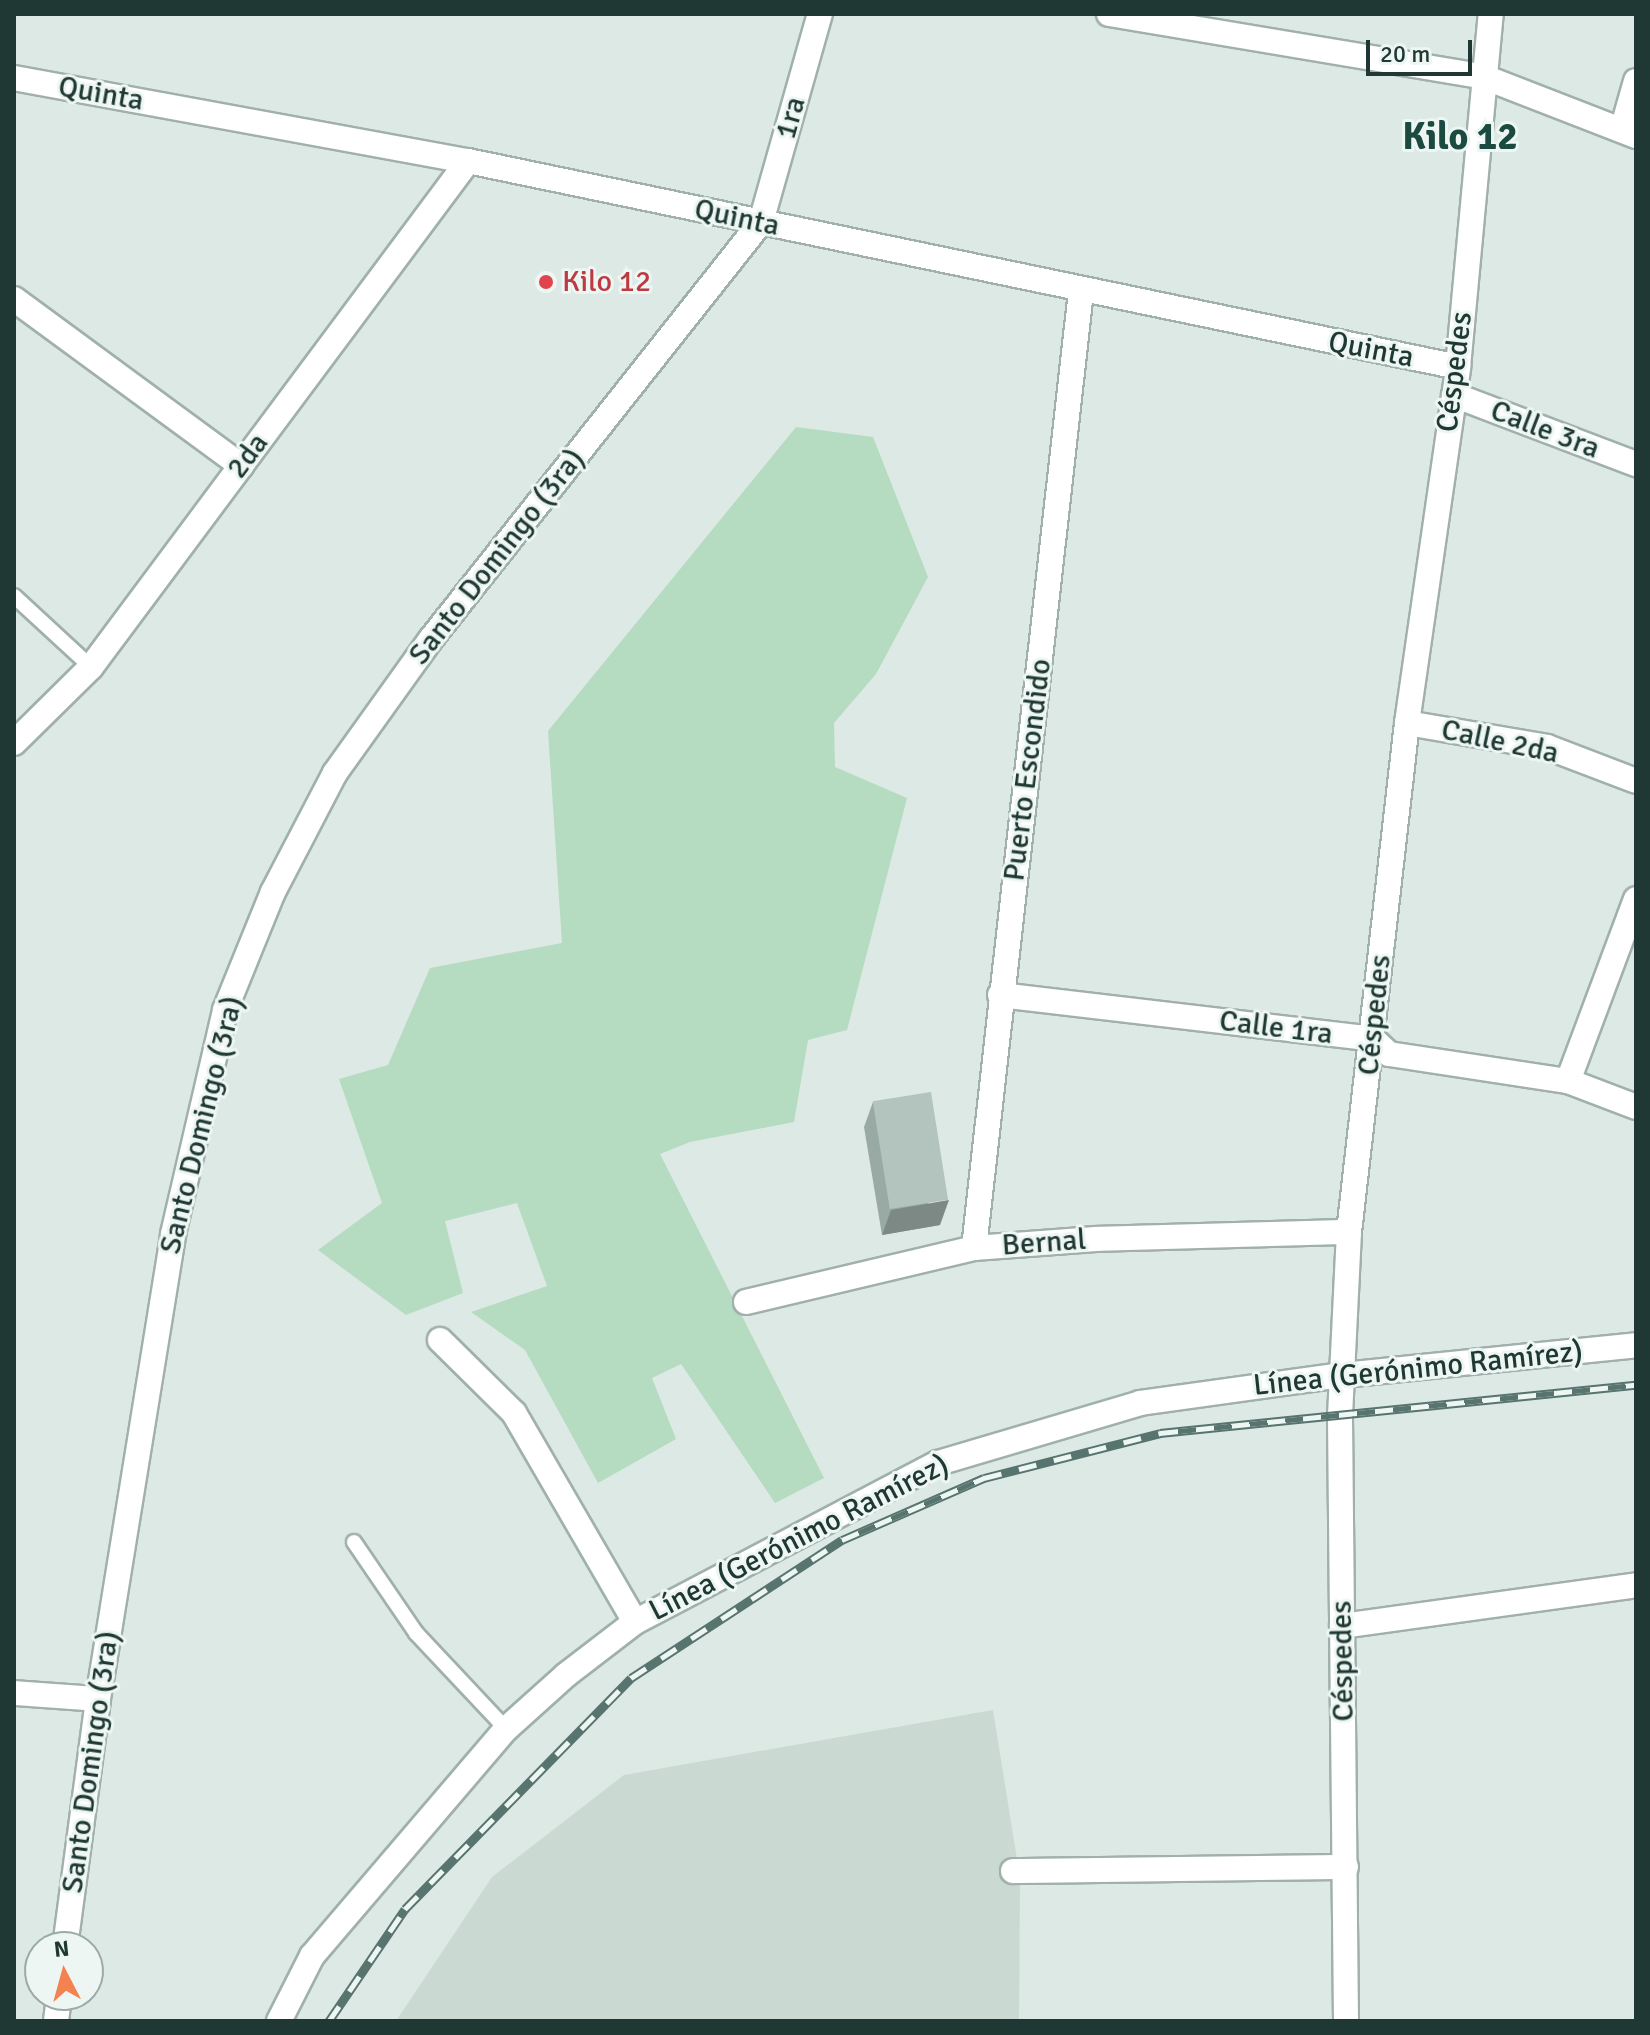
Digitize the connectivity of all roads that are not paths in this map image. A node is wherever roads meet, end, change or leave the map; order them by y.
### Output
1 (820, 14) edge
2 (1109, 14) edge
3 (1491, 14) edge
4 (1484, 77) junction
5 (14, 78) edge
6 (1636, 81) edge
7 (1629, 133) edge
8 (468, 161) junction
9 (761, 222) junction
10 (1081, 291) junction
11 (14, 299) edge
12 (1458, 367) junction
13 (1454, 395) junction
14 (1636, 464) edge
15 (241, 466) junction
16 (14, 596) edge
17 (91, 667) junction
18 (1407, 723) junction
19 (14, 743) edge
20 (1636, 781) edge
21 (1636, 899) edge
22 (1000, 995) junction
23 (1373, 1039) junction
24 (1568, 1081) junction
25 (1636, 1107) edge
26 (1349, 1232) junction
27 (974, 1248) junction
28 (746, 1302) dead end
29 (440, 1340) dead end
30 (1636, 1345) edge
31 (1343, 1375) junction
32 (354, 1542) dead end
33 (1636, 1585) edge
34 (635, 1622) junction
35 (1342, 1626) junction
36 (14, 1693) edge
37 (98, 1699) junction
38 (506, 1729) junction
39 (1346, 1867) junction
40 (1013, 1871) dead end
41 (67, 1931) edge
42 (279, 2021) edge
43 (1346, 2021) edge

1 - 9 street, 1ra
2 - 4 street
3 - 4 street, Céspedes
4 - 7 street
4 - 12 street, Céspedes
5 - 8 street, Quinta
6 - 7 street
8 - 9 street, Quinta
8 - 15 street, 2da
9 - 10 street, Quinta
9 - 37 street, Santo Domingo (3ra)
10 - 12 street, Quinta
10 - 22 street, Puerto Escondido
11 - 15 street
12 - 13 street, Céspedes
13 - 14 street, Calle 3ra
13 - 18 street, Céspedes
15 - 17 street, 2da
16 - 17 lane
17 - 19 street, 2da
18 - 20 street, Calle 2da
18 - 23 street, Céspedes
21 - 24 street
22 - 23 street, Calle 1ra
22 - 27 street, Puerto Escondido
23 - 24 street, Calle 1ra
23 - 26 street, Céspedes
24 - 25 street, Calle 1ra
26 - 27 street, Bernal
26 - 31 street, Céspedes
27 - 28 street, Bernal
29 - 34 street
30 - 31 street, Línea (Gerónimo Ramírez)
31 - 34 street, Línea (Gerónimo Ramírez)
31 - 35 street, Céspedes
32 - 38 lane
33 - 35 street
34 - 38 street, Línea (Gerónimo Ramírez)
35 - 39 street, Céspedes
36 - 37 street
37 - 41 street, Santo Domingo (3ra)
38 - 42 street, Línea (Gerónimo Ramírez)
39 - 40 street
39 - 43 street, Céspedes

